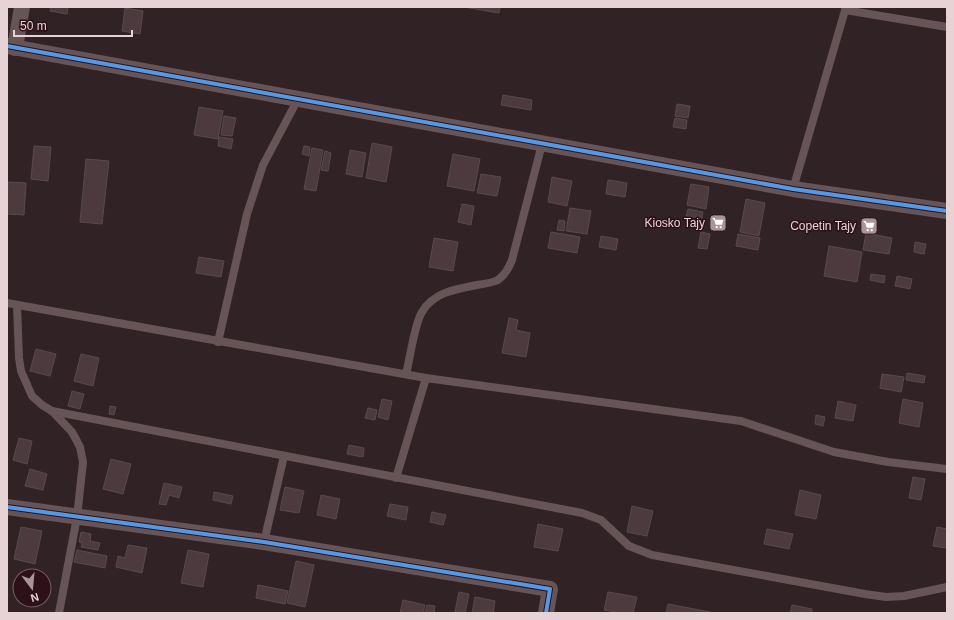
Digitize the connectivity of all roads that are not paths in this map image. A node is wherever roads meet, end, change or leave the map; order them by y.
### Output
1 (22, 7) edge
2 (846, 8) edge
3 (947, 27) edge
4 (11, 47) edge
5 (298, 99) junction
6 (542, 144) junction
7 (793, 189) junction
8 (947, 211) edge
9 (7, 303) edge
10 (17, 305) junction
11 (218, 342) junction
12 (406, 374) junction
13 (426, 378) junction
14 (52, 411) junction
15 (284, 456) junction
16 (947, 469) edge
17 (396, 478) junction
18 (7, 507) edge
19 (76, 517) junction
20 (264, 542) junction
21 (947, 588) edge
22 (60, 613) edge
23 (546, 613) edge

1 - 4 street
2 - 3 lane
2 - 7 lane
4 - 5 street
5 - 6 street
5 - 11 lane
6 - 7 street
6 - 12 lane
7 - 8 street
9 - 10 lane
10 - 11 lane
10 - 14 lane
11 - 12 lane
12 - 13 lane
13 - 16 lane
13 - 17 lane
14 - 15 lane
14 - 19 lane
15 - 17 lane
15 - 20 lane
17 - 21 lane
18 - 19 street
19 - 20 street
19 - 22 lane
20 - 23 street

